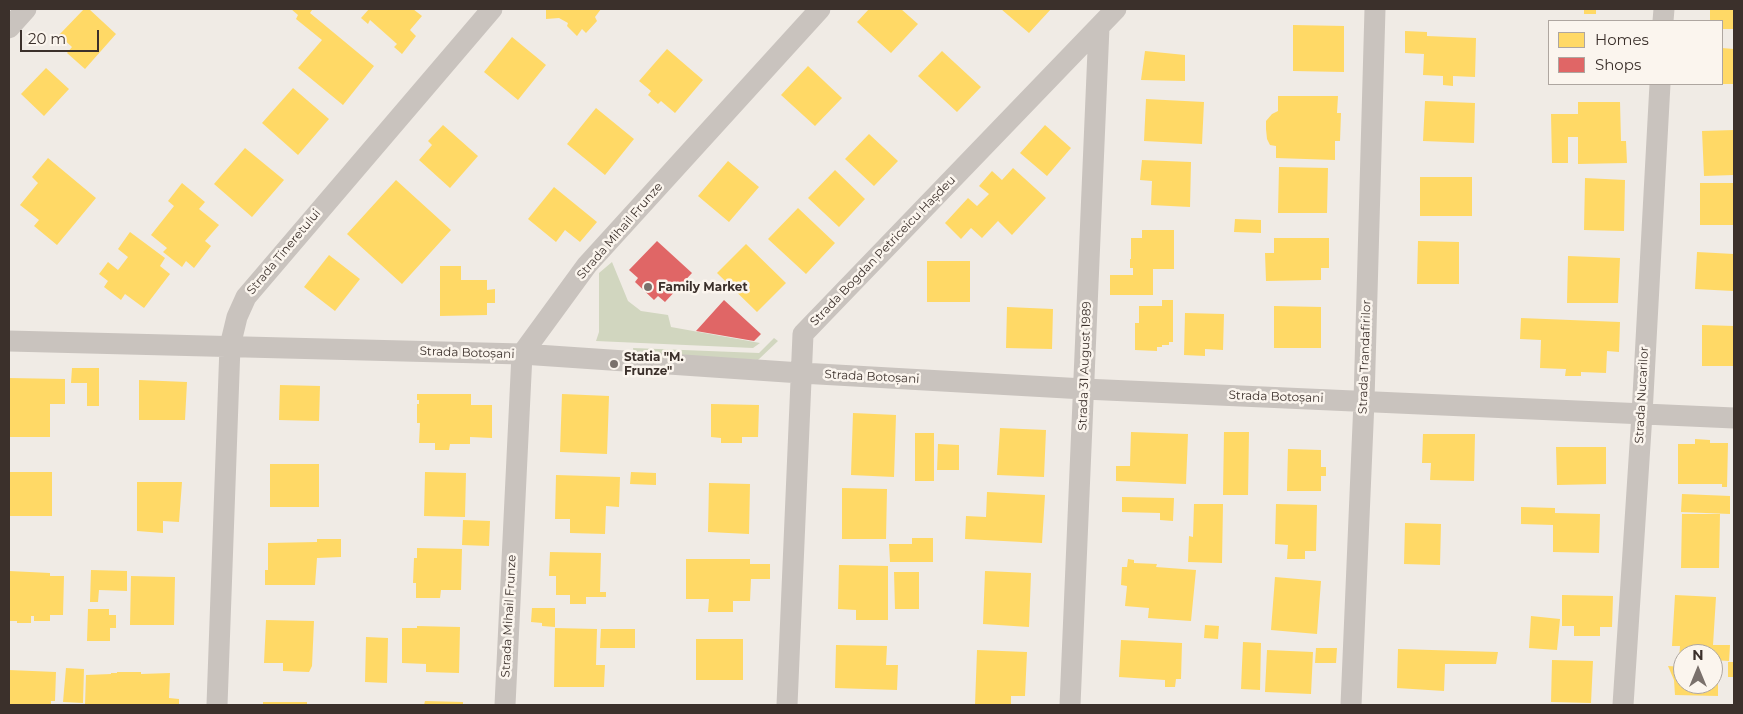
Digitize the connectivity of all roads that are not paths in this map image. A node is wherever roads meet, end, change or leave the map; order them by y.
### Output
1 (26, 9) edge
2 (492, 9) edge
3 (820, 9) edge
4 (1375, 9) edge
5 (1110, 14) edge
6 (9, 28) edge
7 (1660, 85) edge
8 (9, 341) edge
9 (230, 346) junction
10 (522, 354) junction
11 (801, 373) junction
12 (1084, 389) junction
13 (1364, 401) junction
14 (1642, 414) junction
15 (1734, 418) edge
16 (217, 705) edge
17 (505, 705) edge
18 (787, 705) edge
19 (1070, 705) edge
20 (1351, 705) edge
21 (1623, 705) edge

1 - 6 street
2 - 9 street, Strada Tineretului
3 - 10 street, Strada Mihail Frunze
4 - 13 street, Strada Trandafirilor
5 - 11 street, Strada Bogdan Petriceicu Hașdeu
5 - 12 street, Strada 31 August 1989
7 - 14 street, Strada Nucarilor
8 - 9 street, Strada Botoșani
9 - 10 street, Strada Botoșani
9 - 16 street, Strada Tineretului
10 - 11 street, Strada Botoșani
10 - 17 street, Strada Mihail Frunze
11 - 12 street, Strada Botoșani
11 - 18 street, Strada Bogdan Petriceicu Hașdeu
12 - 13 street, Strada Botoșani
12 - 19 street, Strada 31 August 1989
13 - 14 street, Strada Botoșani
13 - 20 street, Strada Trandafirilor
14 - 15 street, Strada Botoșani
14 - 21 street, Strada Nucarilor

